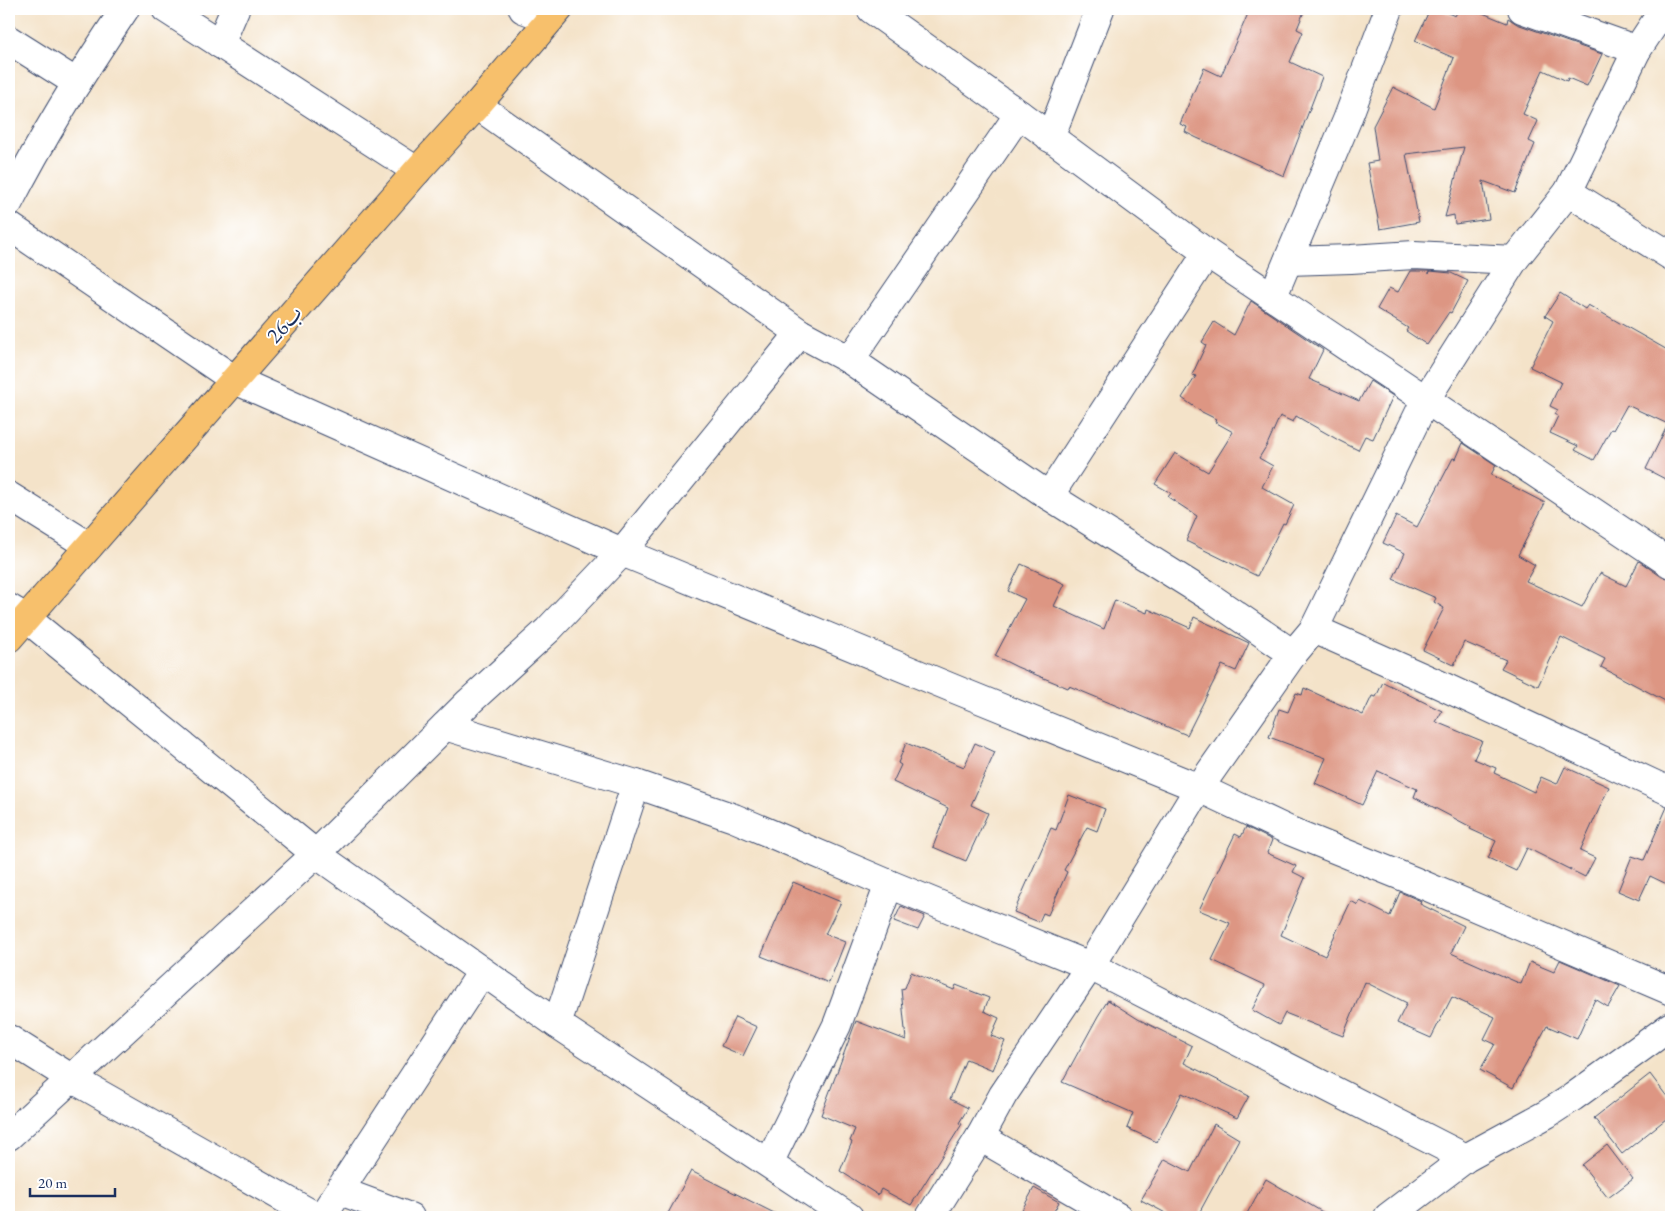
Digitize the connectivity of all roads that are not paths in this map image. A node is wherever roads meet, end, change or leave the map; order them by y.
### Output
1 (125, 9) edge
2 (166, 9) edge
3 (235, 9) edge
4 (523, 9) edge
5 (871, 9) edge
6 (1100, 9) edge
7 (1389, 9) edge
8 (1522, 9) edge
9 (554, 14) edge
10 (1663, 22) edge
11 (9, 40) edge
12 (220, 44) junction
13 (1637, 50) junction
14 (77, 83) junction
15 (477, 105) junction
16 (1019, 114) junction
17 (1050, 138) junction
18 (417, 171) junction
19 (1568, 192) junction
20 (9, 202) edge
21 (9, 226) edge
22 (1207, 253) junction
23 (1671, 256) edge
24 (1514, 260) junction
25 (1288, 261) junction
26 (1273, 296) junction
27 (800, 333) junction
28 (850, 360) junction
29 (235, 380) junction
30 (1426, 399) junction
31 (9, 496) edge
32 (1049, 496) junction
33 (89, 546) junction
34 (622, 552) junction
35 (1671, 564) edge
36 (14, 621) edge
37 (1314, 629) junction
38 (1293, 654) junction
39 (446, 726) junction
40 (636, 784) junction
41 (1199, 788) junction
42 (1671, 792) edge
43 (316, 854) junction
44 (889, 884) junction
45 (1090, 966) junction
46 (482, 972) junction
47 (1671, 992) edge
48 (557, 1024) junction
49 (1671, 1026) edge
50 (9, 1039) edge
51 (70, 1078) junction
52 (9, 1136) edge
53 (980, 1137) junction
54 (1466, 1158) junction
55 (769, 1163) junction
56 (340, 1191) junction
57 (317, 1217) edge
58 (322, 1217) edge
59 (410, 1217) edge
60 (849, 1217) edge
61 (930, 1217) edge
62 (1118, 1217) edge
63 (1388, 1217) edge

1 - 14 street
2 - 12 street
3 - 12 street
4 - 9 street
5 - 16 street
6 - 17 street
7 - 25 street
8 - 13 street
9 - 15 highway, 26ب
10 - 13 street
11 - 14 street
12 - 18 street
13 - 19 street
14 - 20 street
15 - 18 highway, 26ب
15 - 27 street
16 - 17 street
16 - 28 street
17 - 22 street
18 - 29 highway, 26ب
19 - 23 street
19 - 24 street
21 - 29 street
22 - 26 street
22 - 32 street
24 - 25 street
24 - 30 street
25 - 26 street
26 - 30 street
27 - 28 street
27 - 34 street
28 - 32 street
29 - 33 highway, 26ب
29 - 34 street
30 - 35 street
30 - 37 street
31 - 33 street
32 - 38 street
33 - 36 highway, 26ب
34 - 39 street
34 - 41 street
36 - 43 street
37 - 38 street
37 - 42 street
38 - 41 street
39 - 40 street
39 - 43 street
40 - 44 street
40 - 48 street
41 - 45 street
41 - 47 street
43 - 46 street
43 - 51 street
44 - 45 street
44 - 55 street
45 - 53 street
45 - 54 street
46 - 48 street
46 - 56 street
48 - 55 street
49 - 54 street
50 - 51 street
51 - 52 street
51 - 57 street
53 - 61 street
53 - 62 street
54 - 63 street
55 - 60 street
56 - 58 street
56 - 59 street

